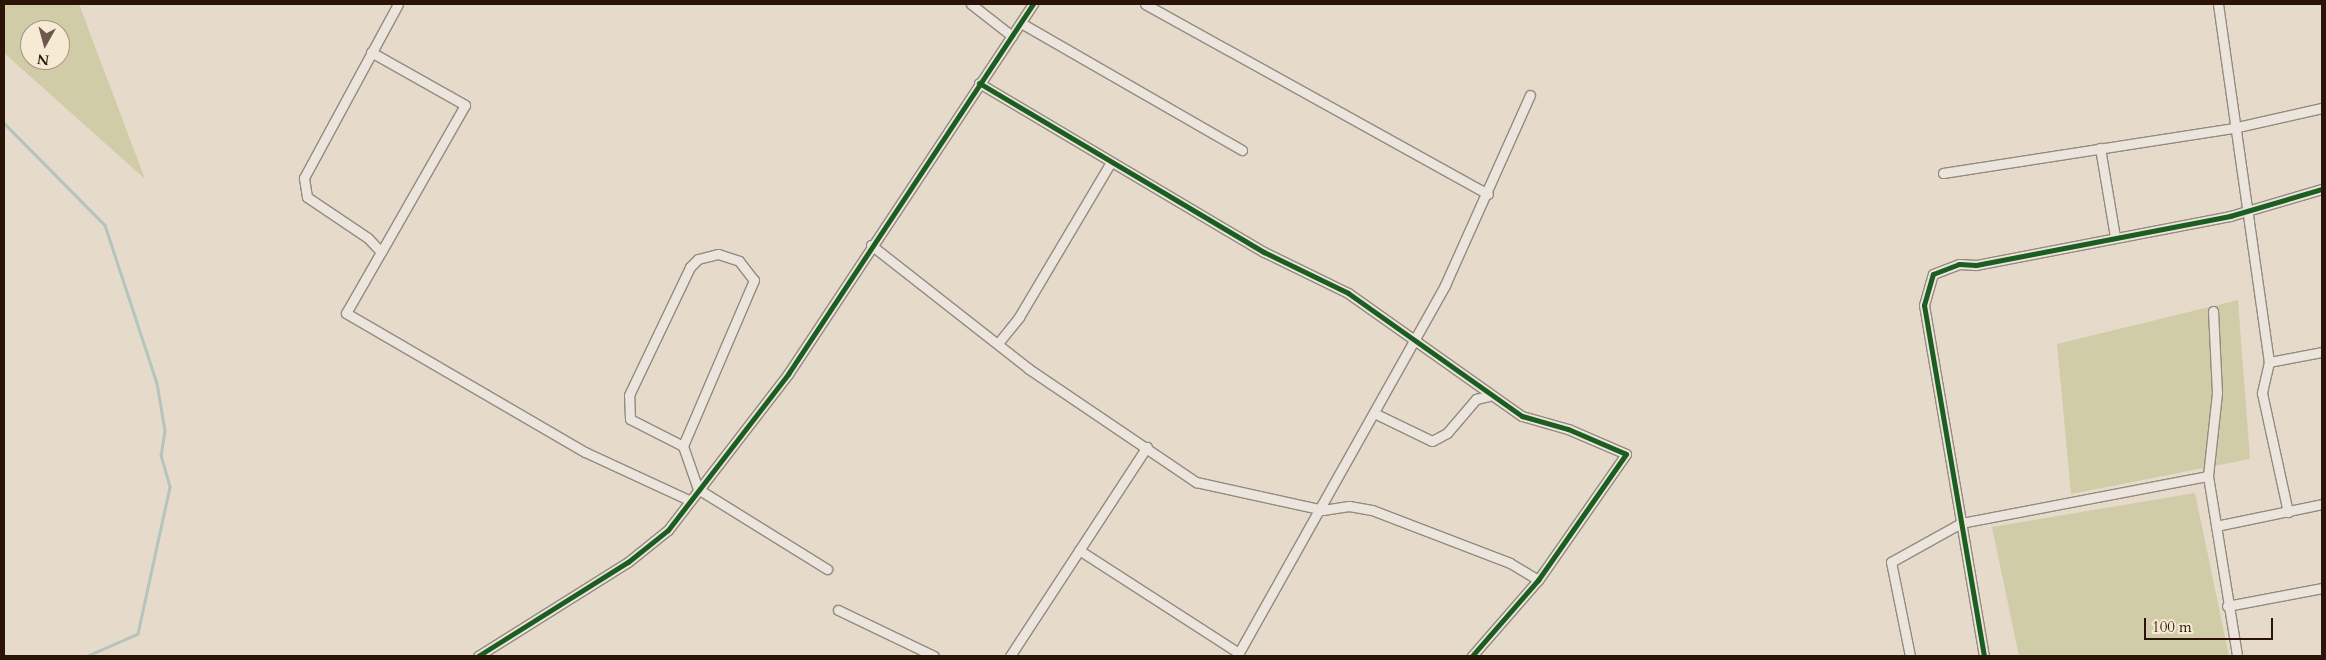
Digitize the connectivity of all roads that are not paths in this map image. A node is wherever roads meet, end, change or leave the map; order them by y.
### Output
1 (398, 4) edge
2 (971, 4) edge
3 (1033, 4) edge
4 (1144, 4) edge
5 (2218, 4) edge
6 (1022, 23) junction
7 (1012, 36) junction
8 (371, 52) junction
9 (979, 83) junction
10 (1530, 95) dead end
11 (2322, 108) edge
12 (2233, 128) junction
13 (2100, 148) junction
14 (1242, 150) dead end
15 (1110, 164) junction
16 (1943, 172) dead end
17 (2322, 189) edge
18 (1488, 194) junction
19 (2245, 210) junction
20 (2115, 237) junction
21 (871, 245) junction
22 (381, 252) junction
23 (2212, 311) dead end
24 (1415, 337) junction
25 (999, 342) junction
26 (2322, 352) edge
27 (2270, 362) junction
28 (1489, 396) junction
29 (1374, 413) junction
30 (683, 446) junction
31 (1146, 448) junction
32 (2208, 476) junction
33 (698, 489) junction
34 (689, 500) junction
35 (2322, 504) edge
36 (1323, 510) junction
37 (2288, 512) junction
38 (1961, 523) junction
39 (2216, 526) junction
40 (1079, 550) junction
41 (827, 569) dead end
42 (1538, 580) junction
43 (2322, 588) edge
44 (2228, 606) junction
45 (838, 610) dead end
46 (1238, 654) edge
47 (478, 656) edge
48 (934, 656) edge
49 (1010, 656) edge
50 (1472, 656) edge
51 (1910, 656) edge
52 (1984, 656) edge
53 (2237, 656) edge

1 - 8 street
2 - 7 street
3 - 6 street
4 - 18 street
5 - 12 street
6 - 7 street
6 - 14 street
7 - 9 street
8 - 22 street
8 - 22 street
9 - 15 street
9 - 21 street
10 - 18 street
11 - 12 street
12 - 13 street
12 - 19 street
13 - 16 street
13 - 20 street
15 - 24 street
15 - 25 street
17 - 19 street
18 - 24 street
19 - 20 street
19 - 27 street
20 - 38 street
21 - 25 street
21 - 33 street
22 - 34 street
23 - 32 street
24 - 28 street
24 - 29 street
25 - 31 street
26 - 27 street
27 - 37 street
28 - 29 street
28 - 42 street
29 - 36 street
30 - 30 street
30 - 33 street
31 - 36 street
31 - 40 street
32 - 38 street
32 - 39 street
33 - 34 street
33 - 41 street
34 - 47 street
35 - 37 street
36 - 42 street
36 - 46 street
37 - 39 street
38 - 51 street
38 - 52 street
39 - 44 street
40 - 46 street
40 - 49 street
42 - 50 street
43 - 44 street
44 - 53 street
45 - 48 street

